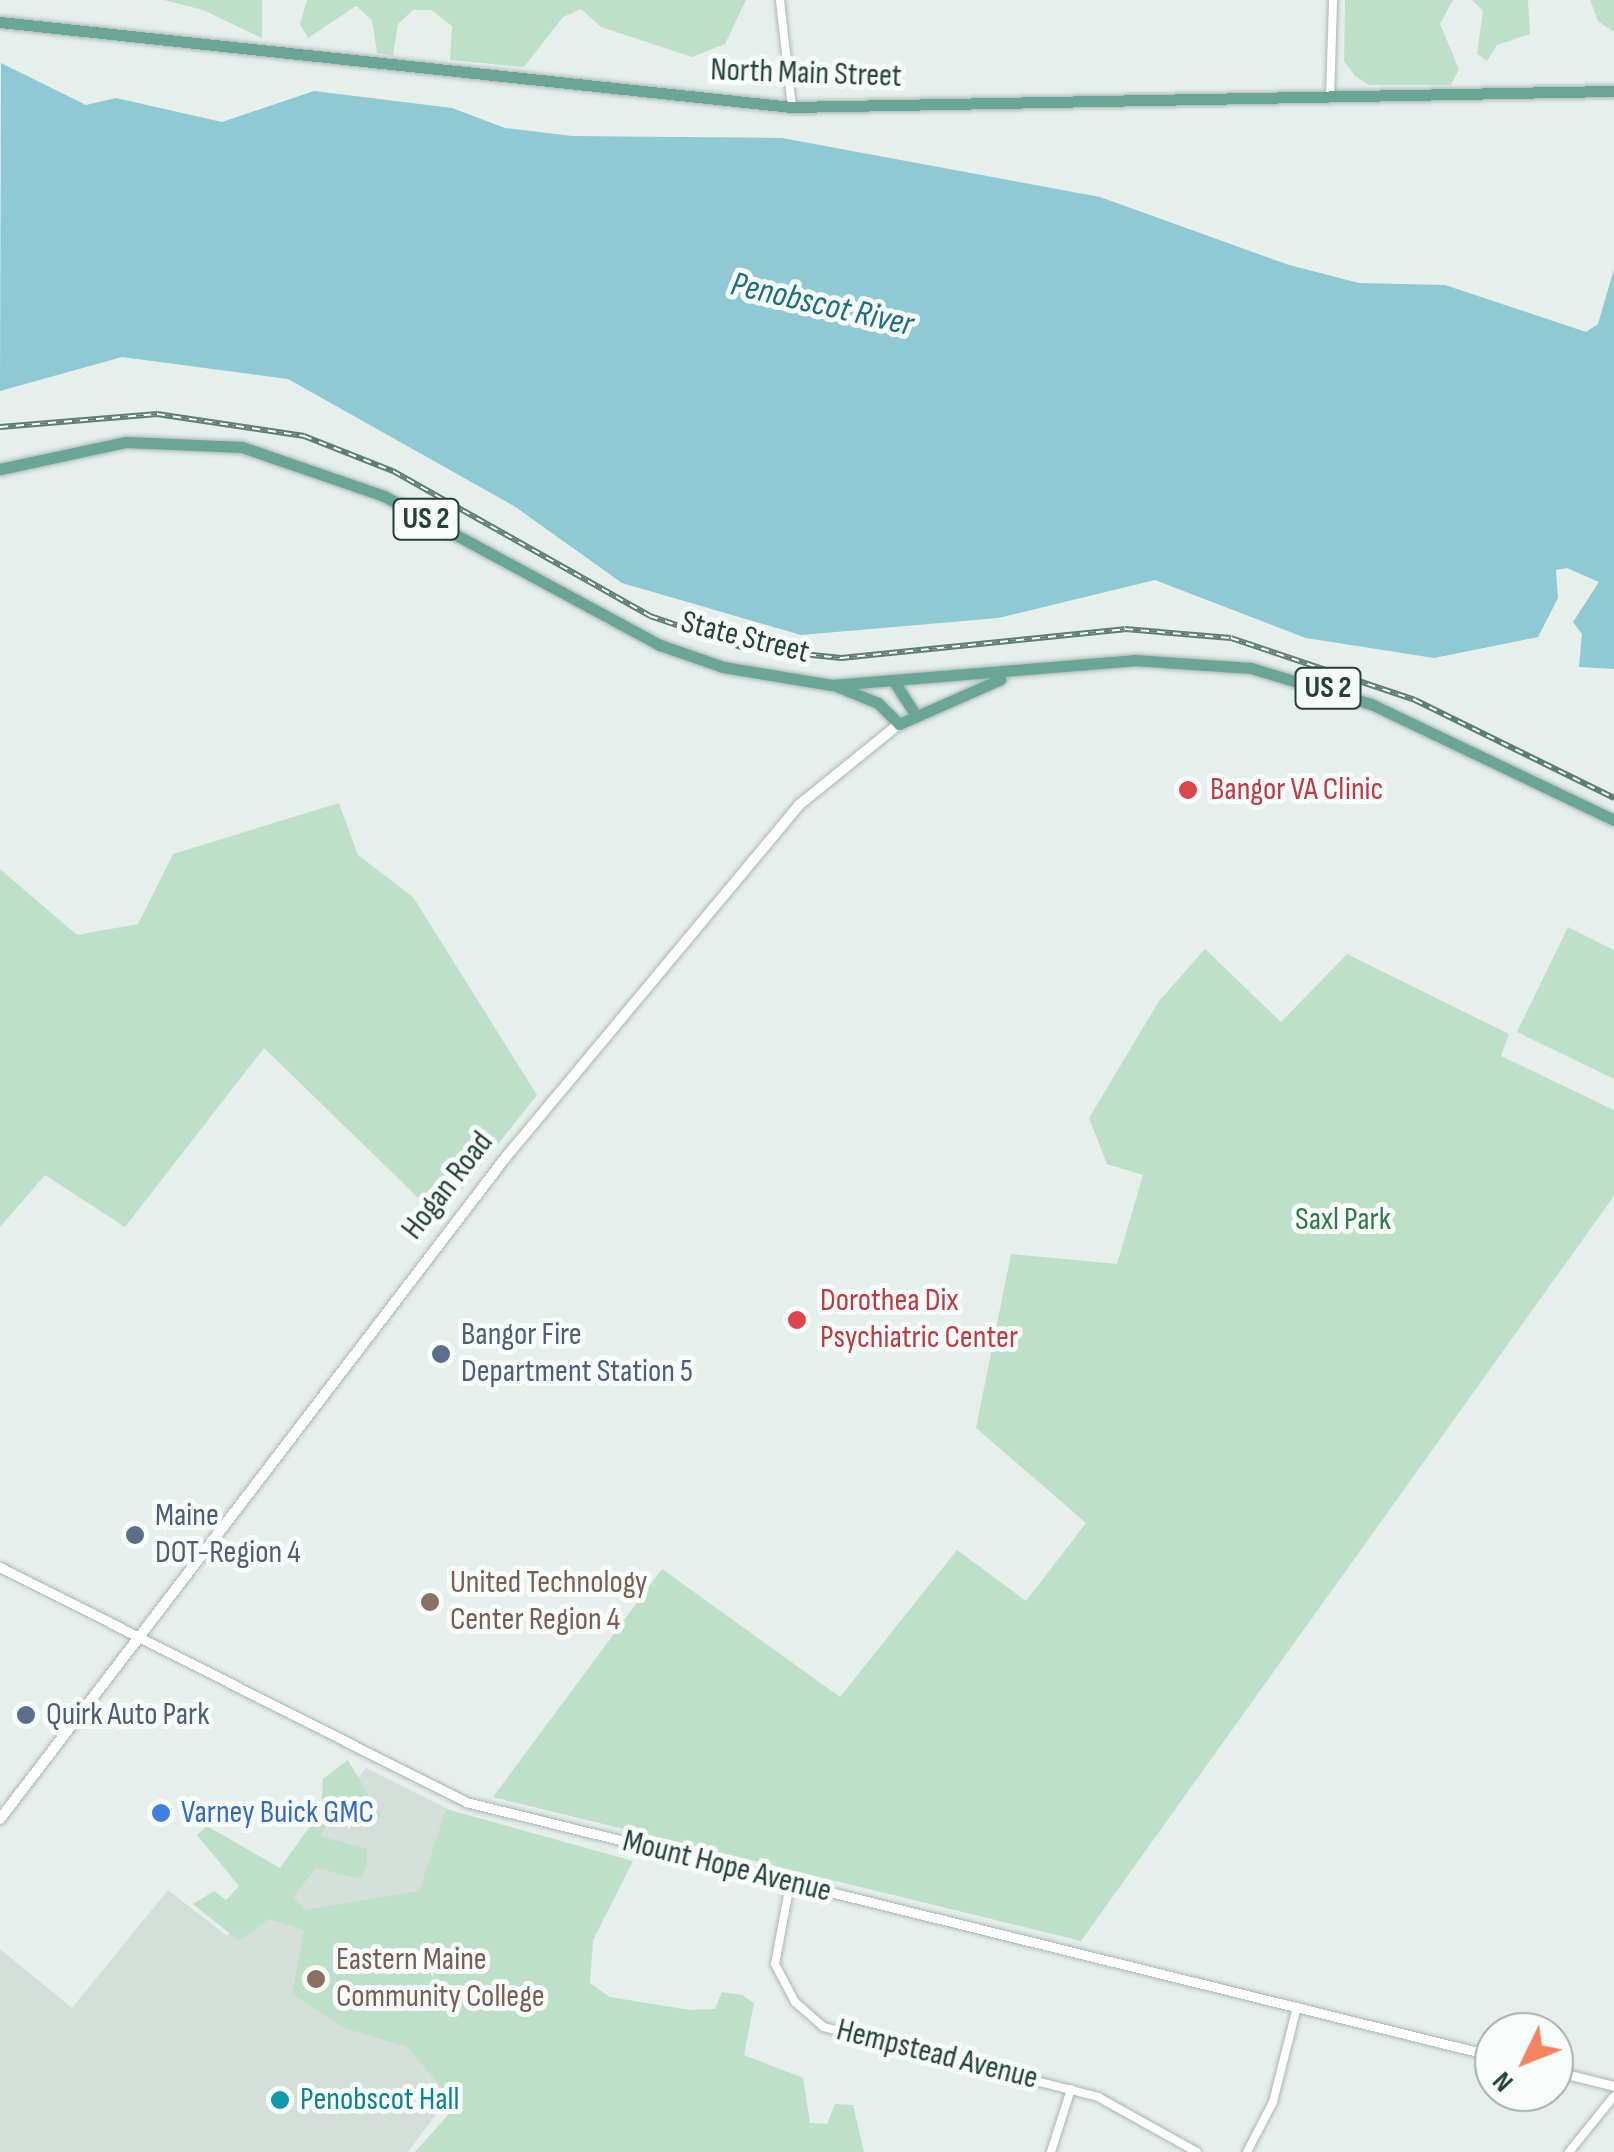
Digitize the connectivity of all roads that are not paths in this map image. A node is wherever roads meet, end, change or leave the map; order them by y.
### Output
1 (780, 0) edge
2 (1332, 0) edge
3 (0, 22) edge
4 (1614, 91) edge
5 (1330, 97) junction
6 (792, 106) junction
7 (0, 469) edge
8 (1016, 674) junction
9 (893, 680) junction
10 (832, 684) junction
11 (916, 714) junction
12 (899, 724) junction
13 (1614, 820) edge
14 (0, 1567) edge
15 (140, 1642) junction
16 (0, 1818) edge
17 (790, 1884) junction
18 (1297, 2007) junction
19 (1474, 2051) edge
20 (1574, 2076) edge
21 (1614, 2086) edge
22 (1071, 2089) junction
23 (1614, 2096) edge
24 (1050, 2152) edge
25 (1198, 2152) edge
26 (1247, 2152) edge
27 (1569, 2152) edge

1 - 6 street
2 - 5 street
3 - 6 main road, North Main Street
4 - 5 main road, North Main Street
5 - 6 main road, North Main Street
7 - 10 main road, State Street / US 2
8 - 9 main road, State Street / US 2
8 - 11 main road, Hogan Road
8 - 13 main road, State Street / US 2
9 - 10 main road, State Street / US 2
9 - 11 main road
10 - 12 main road
11 - 12 main road, Hogan Road
12 - 15 main road, Hogan Road
14 - 15 street, Mount Hope Avenue
15 - 16 main road, Hogan Road
15 - 17 street, Mount Hope Avenue
17 - 18 street, Mount Hope Avenue
17 - 22 street, Hempstead Avenue
18 - 19 street, Mount Hope Avenue
18 - 26 street
20 - 21 street
22 - 24 street
22 - 25 street, Hempstead Avenue
23 - 27 street

